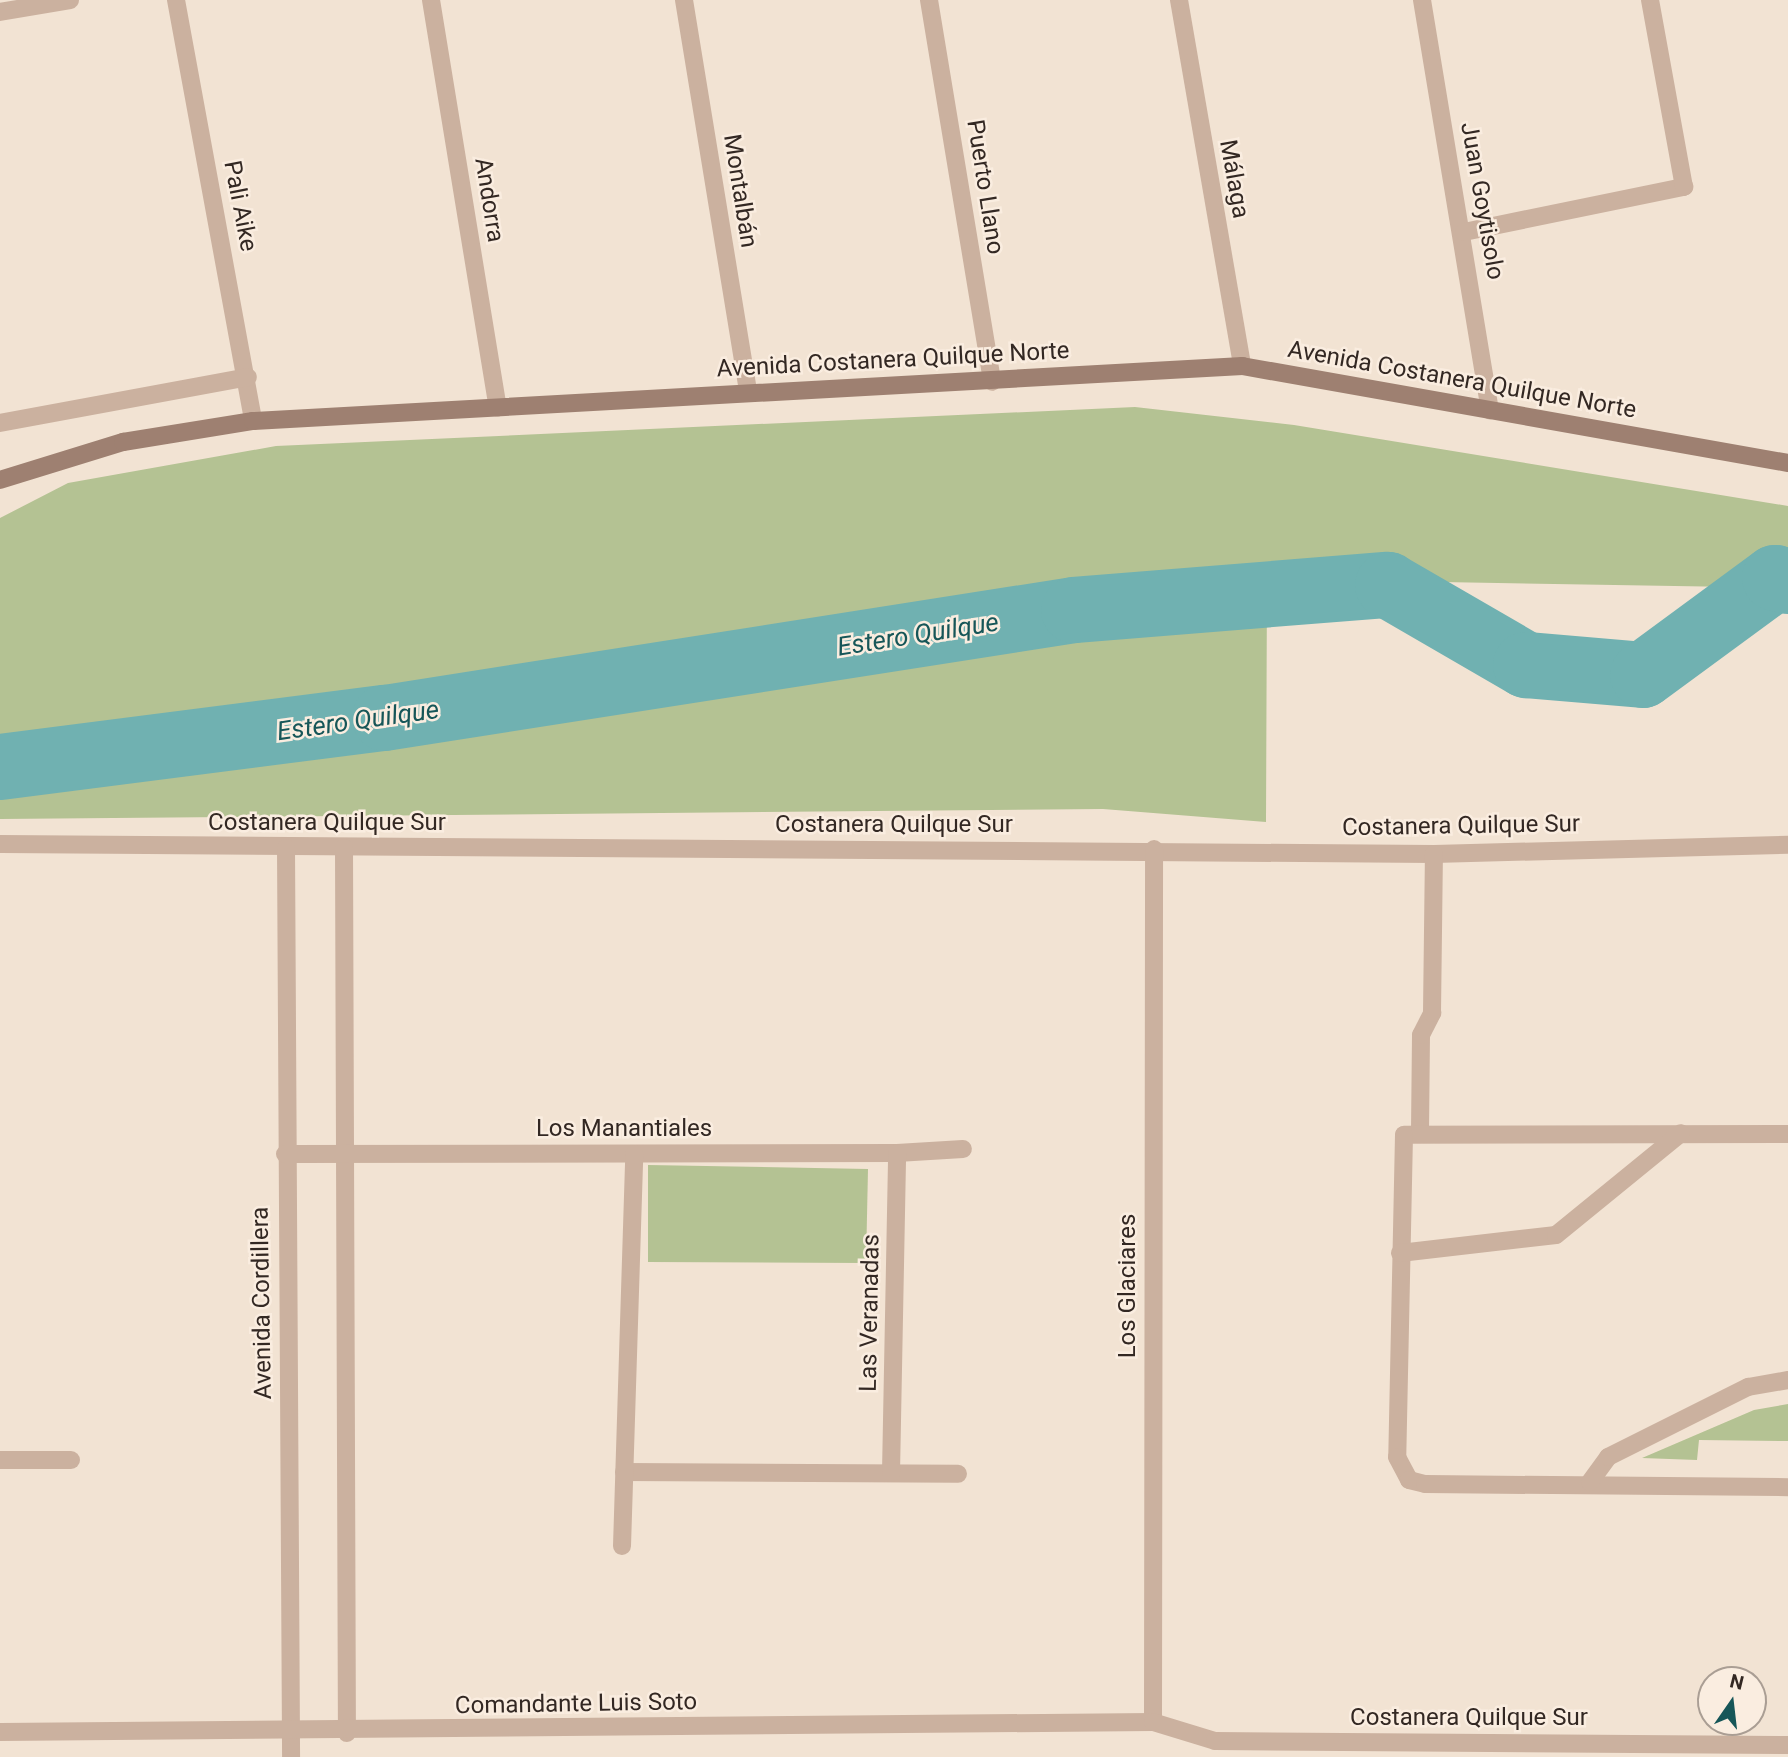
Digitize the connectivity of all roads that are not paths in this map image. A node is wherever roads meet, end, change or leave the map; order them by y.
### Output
1 (70, 0) edge
2 (176, 0) edge
3 (431, 0) edge
4 (684, 0) edge
5 (929, 0) edge
6 (1179, 0) edge
7 (1422, 0) edge
8 (1650, 0) edge
9 (0, 12) edge
10 (1464, 232) junction
11 (1242, 366) junction
12 (248, 377) junction
13 (992, 382) junction
14 (748, 390) junction
15 (498, 408) junction
16 (1490, 410) junction
17 (253, 421) junction
18 (0, 423) edge
19 (1788, 463) edge
20 (0, 480) edge
21 (0, 844) edge
22 (1788, 845) edge
23 (286, 848) junction
24 (344, 848) junction
25 (1154, 849) junction
26 (1434, 854) junction
27 (1420, 1131) junction
28 (1681, 1133) junction
29 (1788, 1134) edge
30 (962, 1149) dead end
31 (345, 1153) junction
32 (897, 1153) junction
33 (285, 1154) junction
34 (634, 1154) junction
35 (1400, 1253) junction
36 (1788, 1380) edge
37 (0, 1460) edge
38 (71, 1460) dead end
39 (624, 1472) junction
40 (891, 1473) junction
41 (958, 1474) dead end
42 (1590, 1482) junction
43 (1788, 1487) edge
44 (622, 1546) dead end
45 (1153, 1722) junction
46 (0, 1732) edge
47 (347, 1733) junction
48 (291, 1734) junction
49 (1788, 1745) edge
50 (291, 1757) edge

1 - 9 street
2 - 12 street, Pali Aike
3 - 15 street, Andorra
4 - 14 street, Montalbán
5 - 13 street, Puerto Llano
6 - 11 street, Málaga
7 - 10 street, Juan Goytisolo
8 - 10 street
10 - 16 street, Juan Goytisolo
11 - 13 main road, Avenida Costanera Quilque Norte
11 - 16 main road, Avenida Costanera Quilque Norte
12 - 17 street, Pali Aike
12 - 18 street
13 - 14 main road, Avenida Costanera Quilque Norte
14 - 15 main road, Avenida Costanera Quilque Norte
15 - 17 main road, Avenida Costanera Quilque Norte
16 - 19 main road, Avenida Costanera Quilque Norte
17 - 20 main road, Avenida Costanera Quilque Norte
21 - 23 street, Costanera Quilque Sur
22 - 26 street, Costanera Quilque Sur
23 - 24 street, Costanera Quilque Sur
23 - 33 street, Avenida Cordillera
24 - 25 street, Costanera Quilque Sur
24 - 31 street
25 - 26 street, Costanera Quilque Sur
25 - 45 street, Los Glaciares
26 - 27 street
27 - 28 street
27 - 35 street
28 - 29 street
28 - 35 street
30 - 32 street, Los Manantiales
31 - 33 street, Los Manantiales
31 - 34 street, Los Manantiales
31 - 47 street
32 - 34 street, Los Manantiales
32 - 40 street, Las Veranadas
33 - 48 street, Avenida Cordillera
34 - 39 street
35 - 42 street
36 - 42 street
37 - 38 street
39 - 40 street
39 - 44 street
40 - 41 street
42 - 43 street
45 - 47 street, Comandante Luis Soto
45 - 49 street, Costanera Quilque Sur
46 - 48 street, Comandante Luis Soto
47 - 48 street, Comandante Luis Soto
48 - 50 street, Avenida Cordillera

